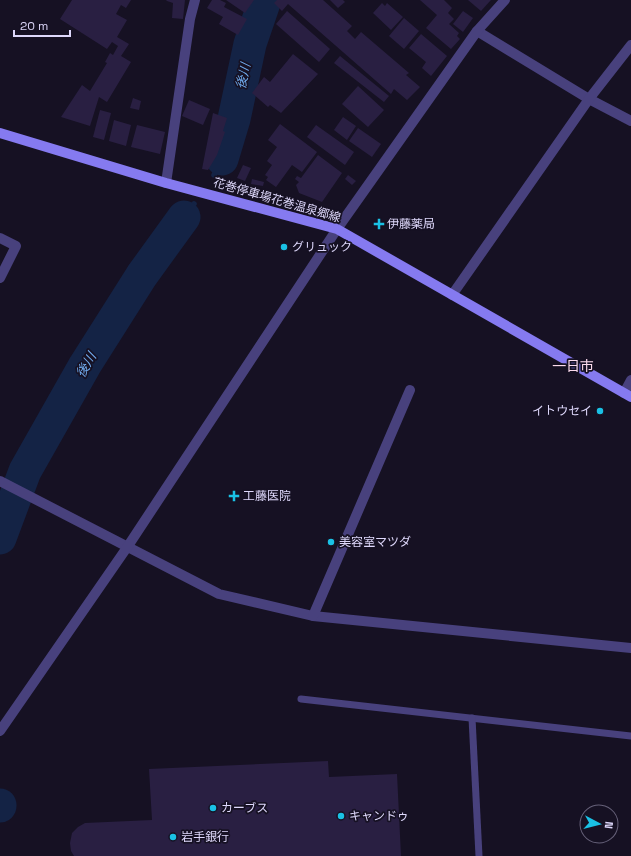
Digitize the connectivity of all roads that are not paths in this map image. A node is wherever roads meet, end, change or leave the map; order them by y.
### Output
1 (195, 0) edge
2 (505, 0) edge
3 (477, 31) junction
4 (631, 46) edge
5 (589, 99) junction
6 (631, 121) edge
7 (0, 133) edge
8 (166, 183) junction
9 (337, 229) junction
10 (0, 238) edge
11 (0, 278) edge
12 (452, 295) junction
13 (631, 380) edge
14 (410, 390) dead end
15 (628, 395) edge
16 (0, 481) edge
17 (128, 546) junction
18 (313, 616) junction
19 (631, 648) edge
20 (301, 699) dead end
21 (472, 718) junction
22 (0, 731) edge
23 (631, 736) edge
24 (479, 856) edge

1 - 8 street
2 - 3 street
3 - 5 street
3 - 9 street
4 - 5 street
5 - 6 street
5 - 12 street
7 - 8 main road, 花巻停車場花巻温泉郷線
8 - 9 main road, 花巻停車場花巻温泉郷線
9 - 12 main road, 花巻停車場花巻温泉郷線
9 - 17 street
10 - 11 street
12 - 15 main road, 花巻停車場花巻温泉郷線
13 - 15 street
14 - 18 street
16 - 17 street
17 - 18 street
17 - 22 street
18 - 19 street
20 - 21 lane
21 - 23 lane
21 - 24 lane

